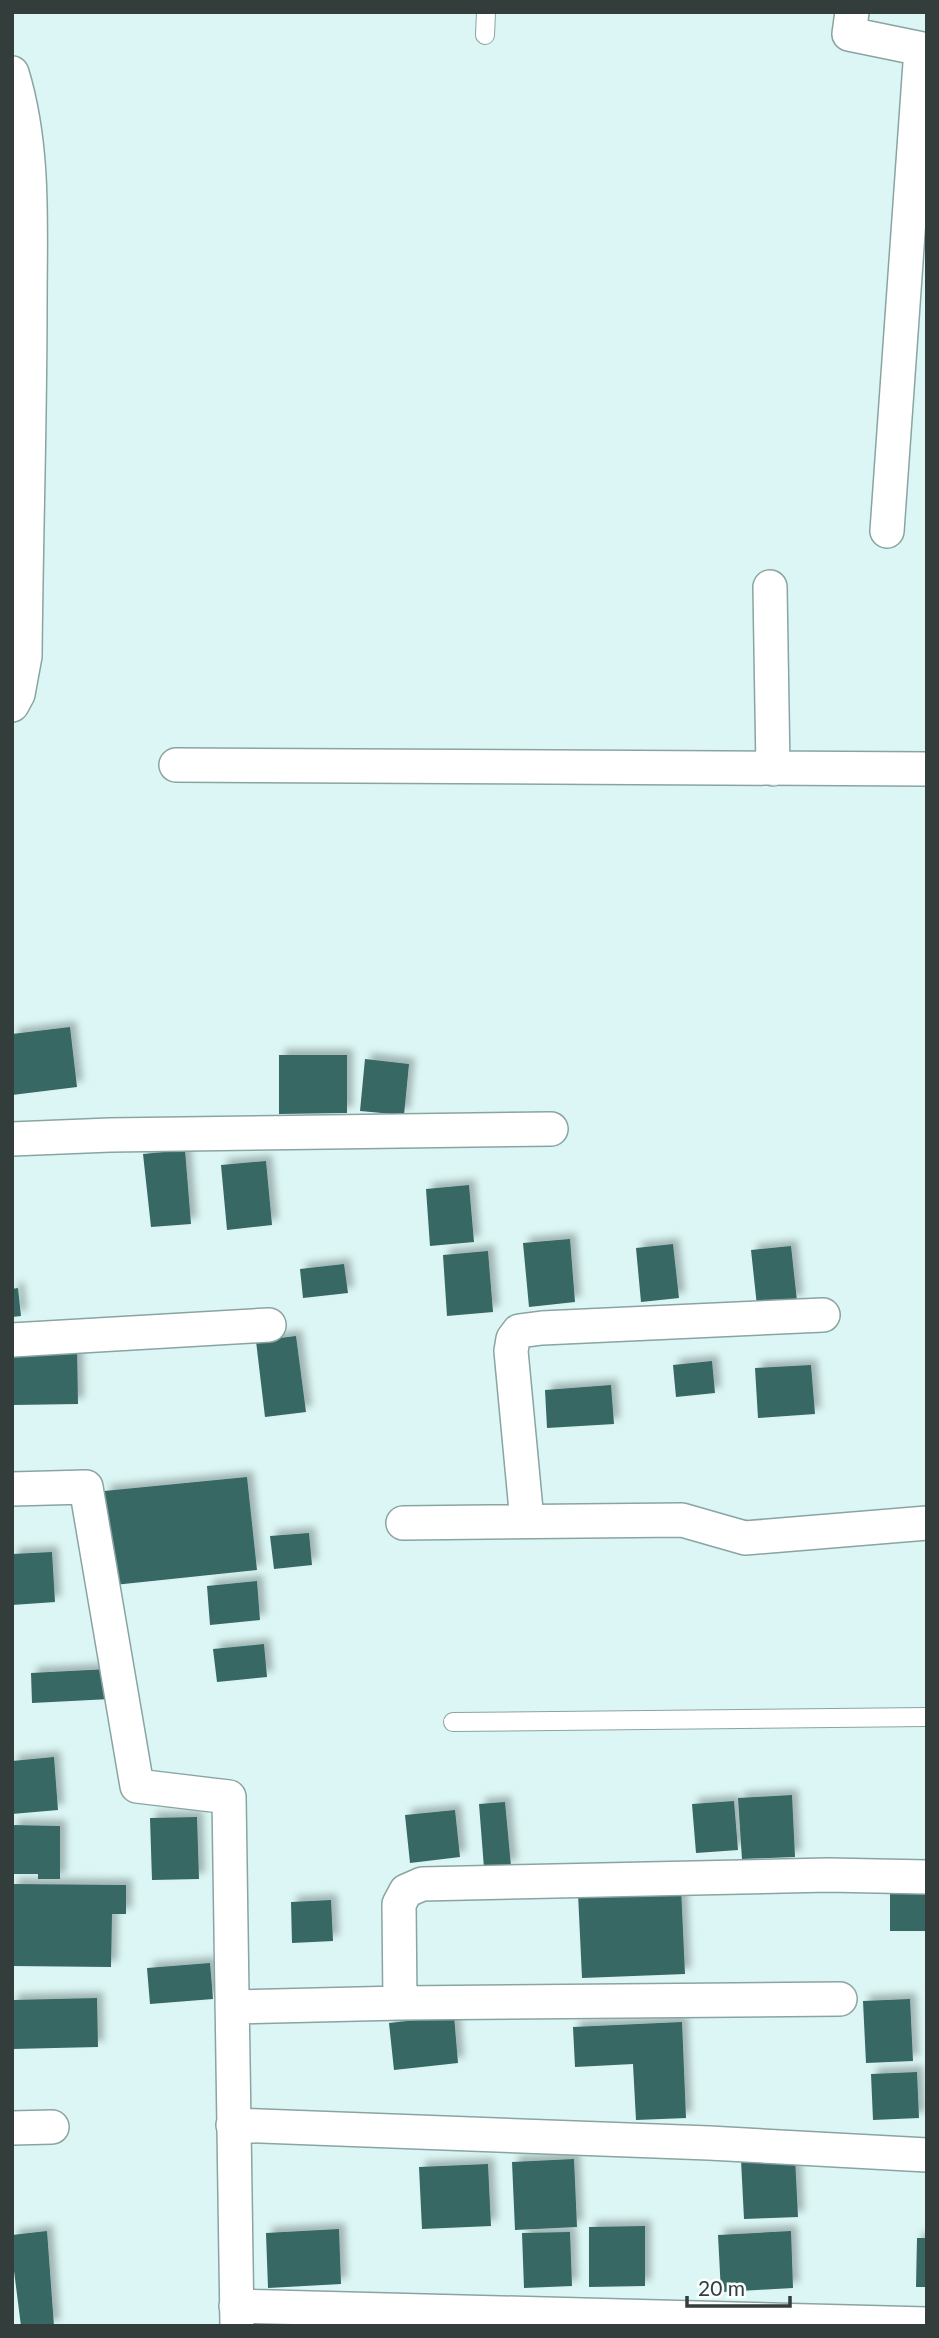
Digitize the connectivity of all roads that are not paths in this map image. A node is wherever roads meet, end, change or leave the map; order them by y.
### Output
1 (486, 12) edge
2 (852, 12) edge
3 (485, 35) dead end
4 (924, 50) edge
5 (12, 73) edge
6 (887, 531) dead end
7 (19, 568) edge
8 (771, 587) dead end
9 (12, 705) edge
10 (176, 765) dead end
11 (773, 769) junction
12 (927, 769) edge
13 (551, 1129) dead end
14 (12, 1139) edge
15 (823, 1315) dead end
16 (269, 1325) dead end
17 (12, 1340) edge
18 (12, 1489) edge
19 (527, 1521) junction
20 (403, 1523) dead end
21 (927, 1523) edge
22 (927, 1717) edge
23 (453, 1721) dead end
24 (927, 1877) edge
25 (840, 1999) dead end
26 (400, 2003) junction
27 (232, 2007) junction
28 (233, 2125) junction
29 (12, 2127) edge
30 (52, 2127) dead end
31 (927, 2155) edge
32 (236, 2316) edge
33 (927, 2324) edge

1 - 3 lane
2 - 4 street
4 - 6 street
5 - 7 street
7 - 9 street
8 - 11 street
10 - 11 street
11 - 12 street
13 - 14 street
15 - 19 street
16 - 17 street
18 - 27 street
19 - 20 street
19 - 21 street
22 - 23 lane
24 - 26 street
25 - 26 street
26 - 27 street
27 - 28 street
28 - 31 street
28 - 32 street
29 - 30 street
32 - 33 street

